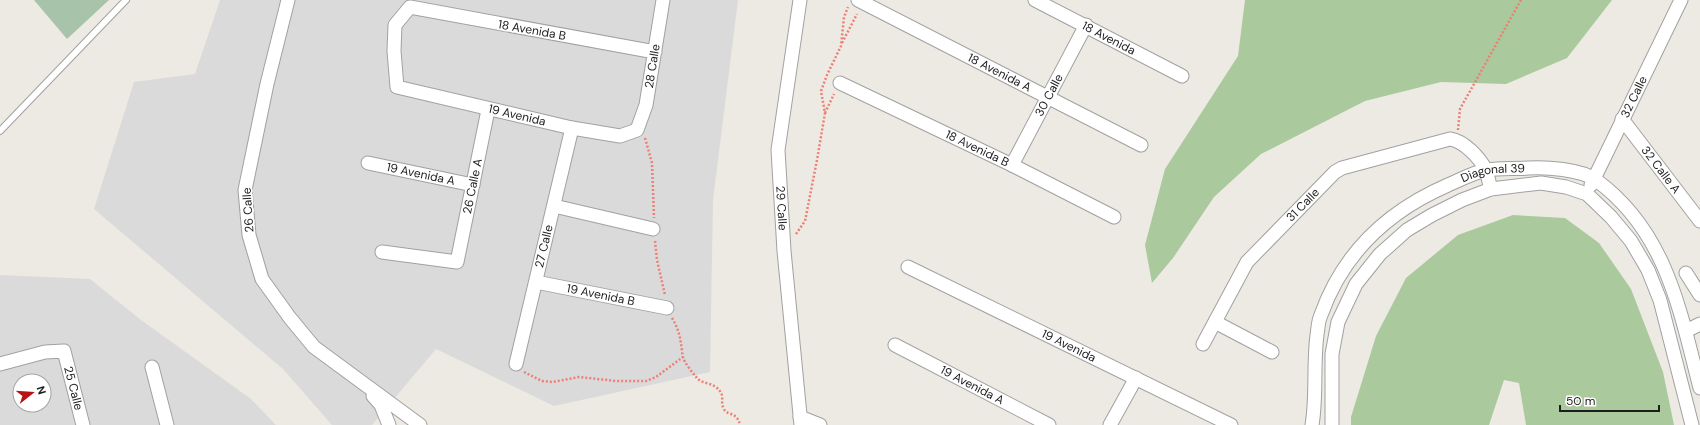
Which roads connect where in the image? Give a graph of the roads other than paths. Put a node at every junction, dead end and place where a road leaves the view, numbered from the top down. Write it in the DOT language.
graph roads {
  1 [pos="126,0"];
  2 [pos="288,0"];
  3 [pos="663,0"];
  4 [pos="800,0"];
  5 [pos="1035,0"];
  6 [pos="1680,0"];
  7 [pos="857,3"];
  8 [pos="1086,25"];
  9 [pos="655,52"];
  10 [pos="1182,76"];
  11 [pos="840,83"];
  12 [pos="397,87"];
  13 [pos="1049,96"];
  14 [pos="488,110"];
  15 [pos="1622,119"];
  16 [pos="572,128"];
  17 [pos="637,130"];
  18 [pos="0,131"];
  19 [pos="1141,145"];
  20 [pos="368,163"];
  21 [pos="1012,165"];
  22 [pos="1486,170"];
  23 [pos="1594,178"];
  24 [pos="473,186"];
  25 [pos="1491,189"];
  26 [pos="1587,194"];
  27 [pos="554,206"];
  28 [pos="1114,217"];
  29 [pos="1700,220"];
  30 [pos="654,230"];
  31 [pos="382,252"];
  32 [pos="908,266"];
  33 [pos="1686,273"];
  34 [pos="536,282"];
  35 [pos="1700,295"];
  36 [pos="667,308"];
  37 [pos="1215,322"];
  38 [pos="1700,324"];
  39 [pos="1686,331"];
  40 [pos="1203,344"];
  41 [pos="895,345"];
  42 [pos="1272,352"];
  43 [pos="0,364"];
  44 [pos="516,364"];
  45 [pos="152,367"];
  46 [pos="1136,378"];
  47 [pos="361,383"];
  48 [pos="1700,388"];
  49 [pos="800,422"];
  50 [pos="416,423"];
  51 [pos="83,425"];
  52 [pos="167,425"];
  53 [pos="389,425"];
  54 [pos="820,425"];
  55 [pos="1049,425"];
  56 [pos="1110,425"];
  57 [pos="1231,425"];
  58 [pos="1312,425"];
  59 [pos="1332,425"];
  60 [pos="1692,425"];
  1 -- 18 [label="lane"];
  2 -- 47 [label="street, 26 Calle"];
  3 -- 9 [label="street, 28 Calle"];
  4 -- 49 [label="street, 29 Calle"];
  5 -- 8 [label="street, 18 Avenida"];
  6 -- 15 [label="street, 32 Calle"];
  7 -- 13 [label="street, 18 Avenida A"];
  8 -- 10 [label="street, 18 Avenida"];
  8 -- 13 [label="street, 30 Calle"];
  9 -- 12 [label="street, 18 Avenida B"];
  9 -- 17 [label="street, 28 Calle"];
  11 -- 21 [label="street, 18 Avenida B"];
  12 -- 14 [label="street, 19 Avenida"];
  13 -- 19 [label="street, 18 Avenida A"];
  13 -- 21 [label="street, 30 Calle"];
  14 -- 16 [label="street, 19 Avenida"];
  14 -- 24 [label="street, 26 Calle A"];
  15 -- 23 [label="street, 32 Calle"];
  15 -- 29 [label="street, 32 Calle A"];
  16 -- 17 [label="street, 19 Avenida"];
  16 -- 27 [label="street, 27 Calle"];
  20 -- 24 [label="street, 19 Avenida A"];
  21 -- 28 [label="street, 18 Avenida B"];
  22 -- 23 [label="street, Diagonal 39"];
  22 -- 25 [label="street"];
  22 -- 37 [label="street, 31 Calle"];
  22 -- 58 [label="street, Diagonal 39"];
  23 -- 26 [label="street, 32 Calle"];
  23 -- 39 [label="street, Diagonal 39"];
  24 -- 31 [label="street, 26 Calle A"];
  25 -- 26 [label="street, Diagonal 39"];
  25 -- 59 [label="street, Diagonal 39"];
  26 -- 60 [label="street, Diagonal 39"];
  27 -- 30 [label="street"];
  27 -- 34 [label="street, 27 Calle"];
  32 -- 46 [label="street, 19 Avenida"];
  33 -- 35 [label="street"];
  34 -- 36 [label="street, 19 Avenida B"];
  34 -- 44 [label="street, 27 Calle"];
  37 -- 40 [label="street, 31 Calle"];
  37 -- 42 [label="street"];
  38 -- 39 [label="street"];
  39 -- 48 [label="street, Diagonal 39"];
  41 -- 55 [label="street, 19 Avenida A"];
  43 -- 51 [label="street, 25 Calle"];
  45 -- 52 [label="street"];
  46 -- 56 [label="street"];
  46 -- 57 [label="street, 19 Avenida"];
  47 -- 50 [label="street, 26 Calle"];
  47 -- 53 [label="street, 26 Calle"];
  49 -- 54 [label="street"];
}
